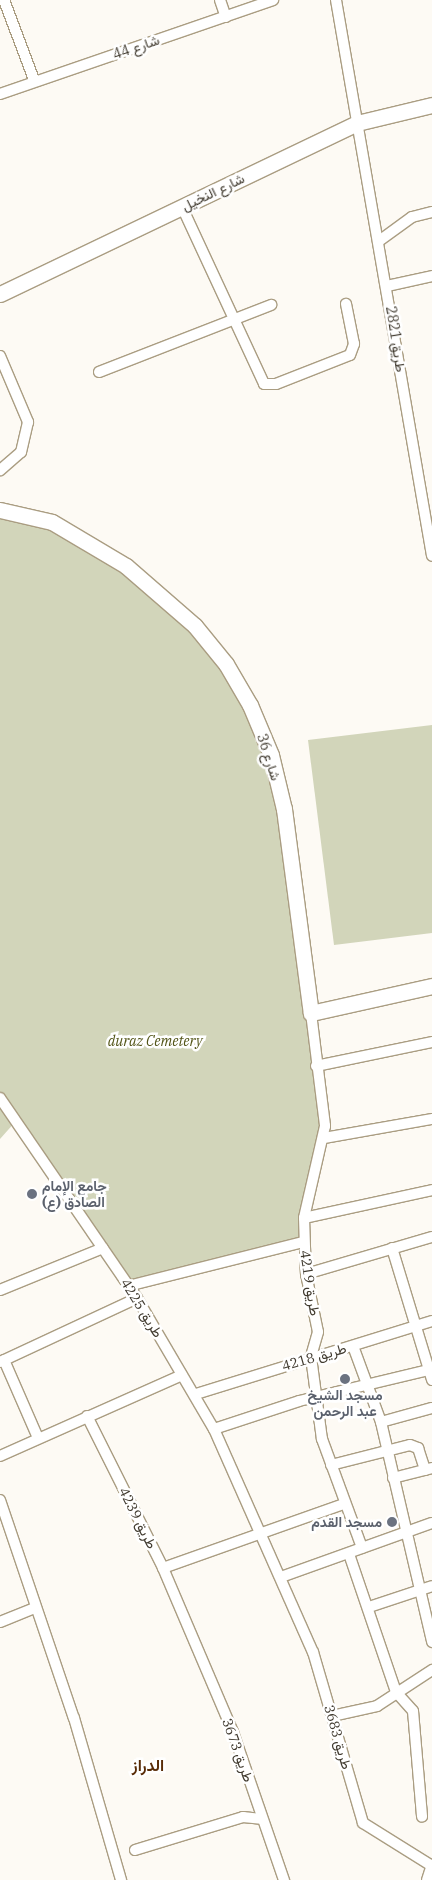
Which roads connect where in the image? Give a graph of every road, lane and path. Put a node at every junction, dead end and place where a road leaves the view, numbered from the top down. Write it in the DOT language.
graph roads {
  1 [pos="4,0"];
  2 [pos="220,0"];
  3 [pos="272,0"];
  4 [pos="336,0"];
  5 [pos="226,17"];
  6 [pos="34,80"];
  7 [pos="0,94"];
  8 [pos="432,105"];
  9 [pos="357,123"];
  10 [pos="182,207"];
  11 [pos="432,212"];
  12 [pos="379,241"];
  13 [pos="432,276"];
  14 [pos="387,286"];
  15 [pos="0,294"];
  16 [pos="346,304"];
  17 [pos="270,305"];
  18 [pos="232,318"];
  19 [pos="0,356"];
  20 [pos="99,372"];
  21 [pos="0,470"];
  22 [pos="0,510"];
  23 [pos="432,556"];
  24 [pos="432,986"];
  25 [pos="311,1013"];
  26 [pos="432,1042"];
  27 [pos="316,1066"];
  28 [pos="0,1098"];
  29 [pos="432,1120"];
  30 [pos="324,1138"];
  31 [pos="432,1190"];
  32 [pos="304,1218"];
  33 [pos="432,1237"];
  34 [pos="303,1242"];
  35 [pos="103,1248"];
  36 [pos="392,1248"];
  37 [pos="306,1274"];
  38 [pos="128,1286"];
  39 [pos="0,1290"];
  40 [pos="137,1298"];
  41 [pos="432,1321"];
  42 [pos="413,1326"];
  43 [pos="353,1346"];
  44 [pos="311,1357"];
  45 [pos="2,1361"];
  46 [pos="430,1369"];
  47 [pos="182,1374"];
  48 [pos="432,1380"];
  49 [pos="366,1387"];
  50 [pos="196,1394"];
  51 [pos="316,1398"];
  52 [pos="432,1408"];
  53 [pos="87,1416"];
  54 [pos="381,1422"];
  55 [pos="214,1428"];
  56 [pos="38,1438"];
  57 [pos="387,1450"];
  58 [pos="0,1456"];
  59 [pos="330,1465"];
  60 [pos="428,1469"];
  61 [pos="393,1478"];
  62 [pos="0,1500"];
  63 [pos="344,1504"];
  64 [pos="432,1523"];
  65 [pos="408,1531"];
  66 [pos="258,1533"];
  67 [pos="362,1548"];
  68 [pos="349,1554"];
  69 [pos="163,1568"];
  70 [pos="281,1577"];
  71 [pos="432,1586"];
  72 [pos="421,1589"];
  73 [pos="369,1607"];
  74 [pos="33,1609"];
  75 [pos="0,1622"];
  76 [pos="185,1622"];
  77 [pos="432,1642"];
  78 [pos="432,1670"];
  79 [pos="396,1692"];
  80 [pos="332,1716"];
  81 [pos="422,1817"];
  82 [pos="261,1819"];
  83 [pos="135,1850"];
  84 [pos="432,1865"];
  85 [pos="121,1880"];
  86 [pos="284,1880"];
  87 [pos="427,1880"];
  1 -- 6 [label="street"];
  2 -- 5 [label="street"];
  3 -- 5 [label="street, شارع 44"];
  4 -- 9 [label="street, طريق 2821"];
  5 -- 6 [label="street, شارع 44"];
  6 -- 7 [label="street, شارع 44"];
  8 -- 9 [label="street, شارع النخيل"];
  9 -- 10 [label="street, شارع النخيل"];
  9 -- 12 [label="street, طريق 2821"];
  10 -- 15 [label="street, شارع النخيل"];
  10 -- 18 [label="street"];
  11 -- 12 [label="street"];
  12 -- 14 [label="street, طريق 2821"];
  13 -- 14 [label="street"];
  14 -- 23 [label="street, طريق 2821"];
  16 -- 18 [label="street"];
  17 -- 18 [label="street"];
  18 -- 20 [label="street"];
  19 -- 21 [label="street"];
  22 -- 25 [label="street, شارع 36"];
  24 -- 25 [label="street"];
  25 -- 27 [label="street, طريق 4219"];
  26 -- 27 [label="street"];
  27 -- 30 [label="street, طريق 4219"];
  28 -- 35 [label="street, طريق 4225"];
  29 -- 30 [label="street"];
  30 -- 32 [label="street, طريق 4219"];
  31 -- 32 [label="street"];
  32 -- 34 [label="street, طريق 4219"];
  33 -- 36 [label="street"];
  34 -- 37 [label="street, طريق 4219"];
  34 -- 38 [label="street"];
  35 -- 38 [label="street, طريق 4225"];
  35 -- 39 [label="street"];
  36 -- 37 [label="street"];
  36 -- 42 [label="street"];
  37 -- 44 [label="street, طريق 4219"];
  38 -- 40 [label="street, طريق 4225"];
  40 -- 45 [label="street"];
  40 -- 47 [label="street, طريق 4225"];
  41 -- 42 [label="street, طريق 4218"];
  42 -- 43 [label="street, طريق 4218"];
  42 -- 46 [label="street"];
  43 -- 44 [label="street, طريق 4218"];
  43 -- 49 [label="street"];
  44 -- 50 [label="street, طريق 4218"];
  44 -- 51 [label="street, طريق 4219"];
  45 -- 56 [label="street"];
  46 -- 48 [label="street"];
  46 -- 49 [label="street"];
  47 -- 50 [label="street, طريق 4225"];
  47 -- 53 [label="street"];
  49 -- 51 [label="street"];
  49 -- 54 [label="street"];
  50 -- 55 [label="street, طريق 4225"];
  51 -- 55 [label="street"];
  51 -- 59 [label="street, طريق 4219"];
  52 -- 54 [label="street"];
  53 -- 56 [label="street"];
  53 -- 69 [label="street, طريق 4239"];
  54 -- 57 [label="street"];
  55 -- 66 [label="street, طريق 4225"];
  56 -- 58 [label="street"];
  57 -- 59 [label="street"];
  57 -- 60 [label="street"];
  57 -- 61 [label="street"];
  59 -- 63 [label="street, طريق 4219"];
  60 -- 61 [label="street"];
  61 -- 65 [label="street"];
  62 -- 74 [label="street"];
  63 -- 66 [label="street"];
  63 -- 67 [label="street, طريق 4219"];
  64 -- 65 [label="street"];
  65 -- 67 [label="street"];
  65 -- 72 [label="street"];
  66 -- 69 [label="street"];
  66 -- 70 [label="street, طريق 4225"];
  67 -- 68 [label="street"];
  68 -- 70 [label="street"];
  68 -- 73 [label="street"];
  69 -- 76 [label="street, طريق 4239"];
  70 -- 80 [label="street, طريق 3683"];
  71 -- 72 [label="street"];
  72 -- 73 [label="street"];
  72 -- 77 [label="street"];
  73 -- 79 [label="street"];
  74 -- 75 [label="street"];
  74 -- 85 [label="street"];
  76 -- 82 [label="street, طريق 3673"];
  78 -- 79 [label="street"];
  79 -- 80 [label="street"];
  79 -- 81 [label="street"];
  80 -- 84 [label="street, طريق 3683"];
  82 -- 83 [label="street"];
  82 -- 86 [label="street, طريق 3673"];
  84 -- 87 [label="street"];
}
